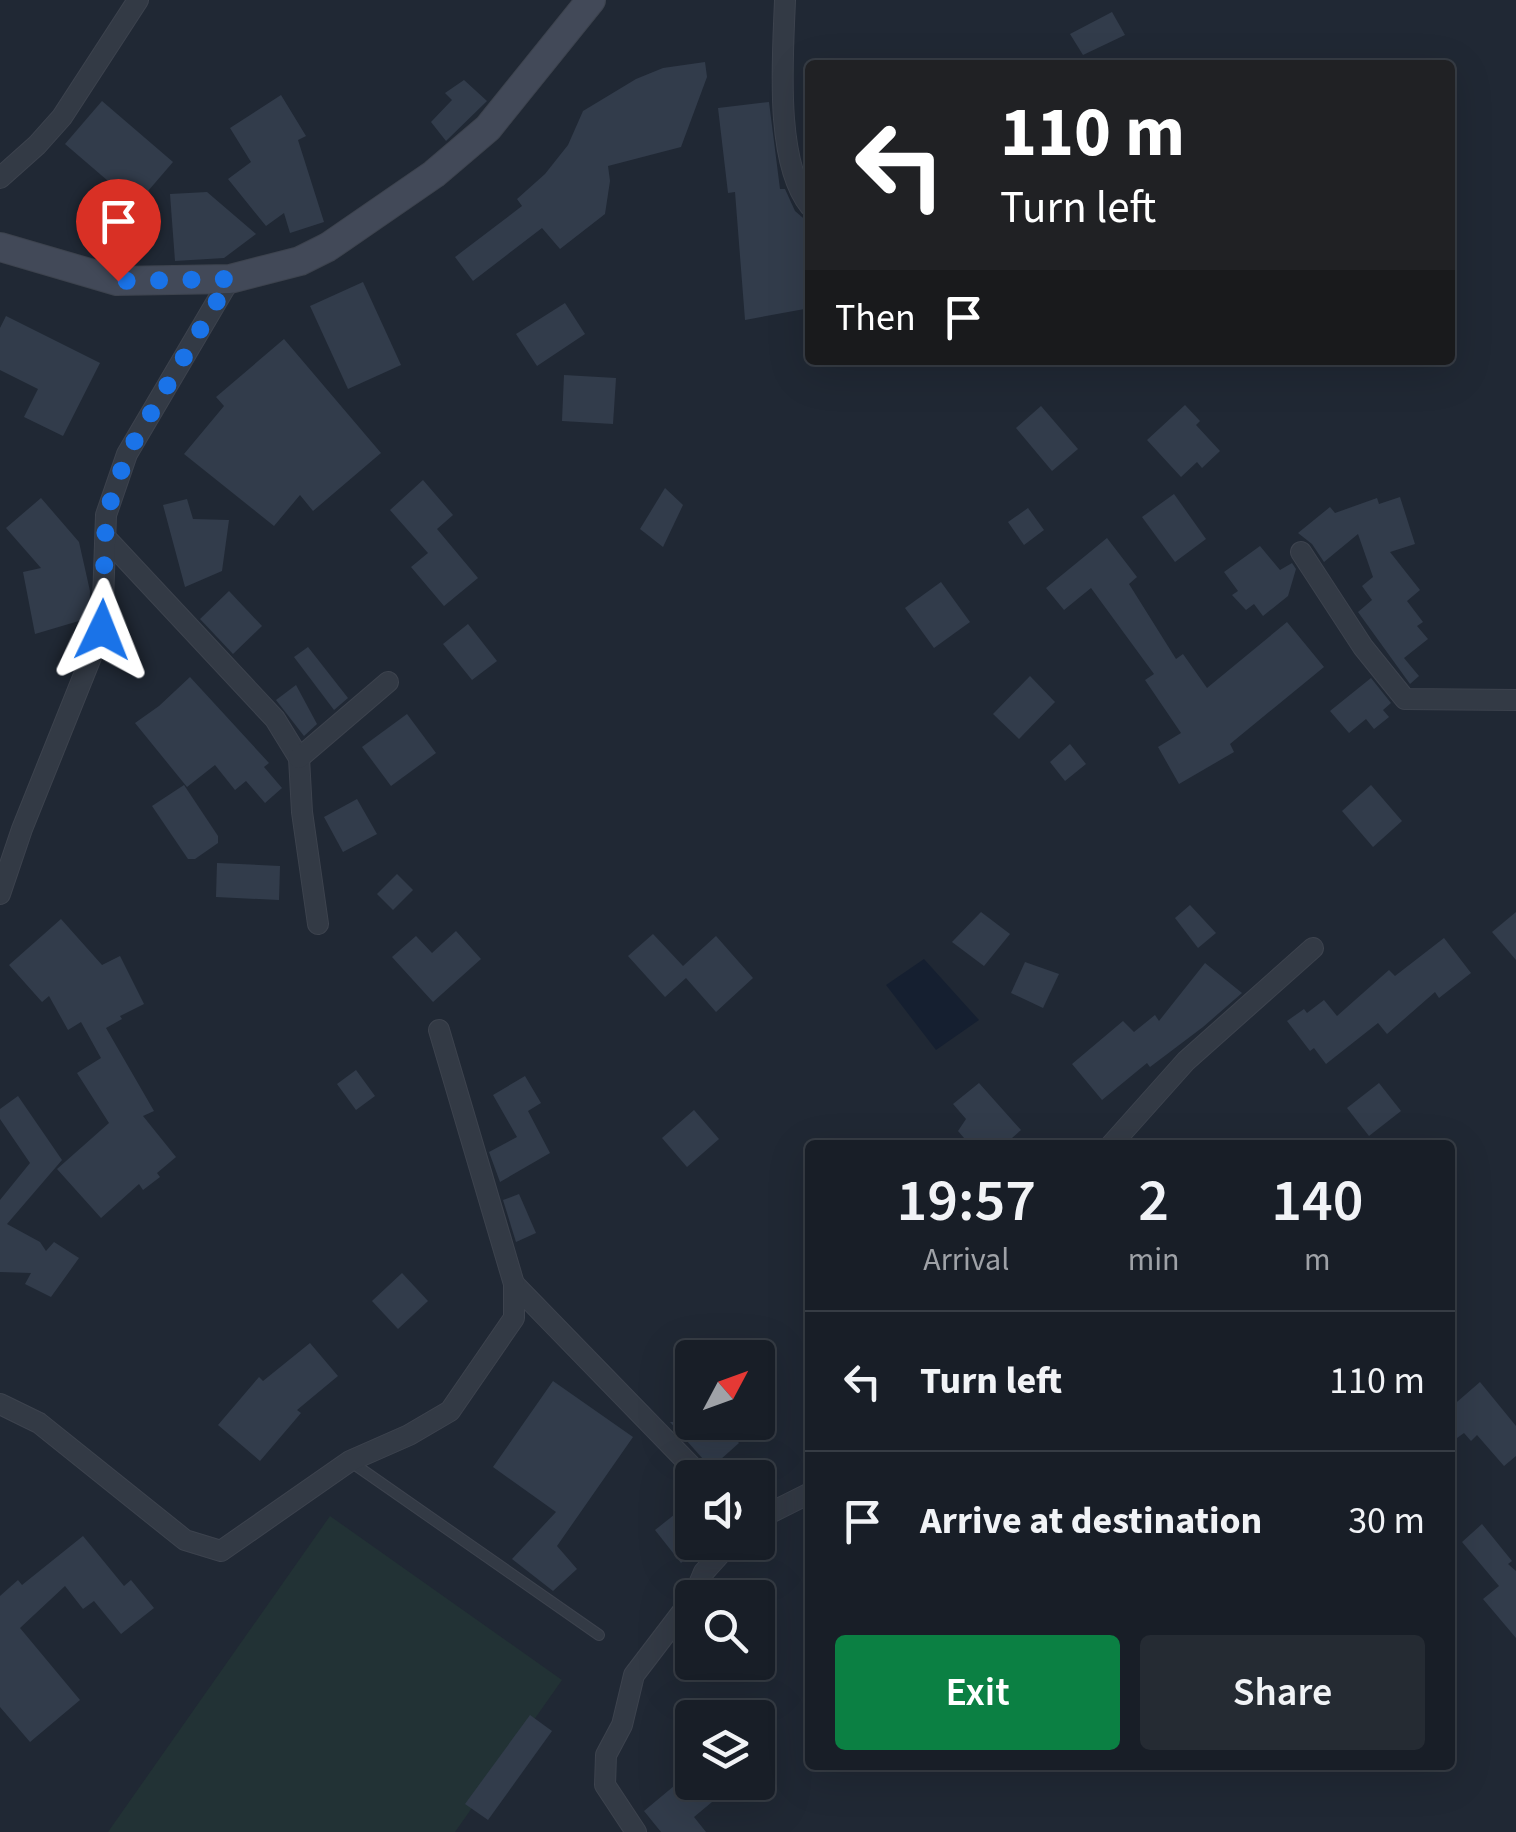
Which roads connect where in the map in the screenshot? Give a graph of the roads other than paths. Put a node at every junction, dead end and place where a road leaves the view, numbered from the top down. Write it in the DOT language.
graph roads {
  1 [pos="138,0"];
  2 [pos="591,0"];
  3 [pos="786,0"];
  4 [pos="0,178"];
  5 [pos="805,200"];
  6 [pos="0,247"];
  7 [pos="230,279"];
  8 [pos="106,538"];
  9 [pos="1300,552"];
  10 [pos="388,682"];
  11 [pos="1516,700"];
  12 [pos="298,758"];
  13 [pos="0,894"];
  14 [pos="318,924"];
  15 [pos="1313,948"];
  16 [pos="439,1030"];
  17 [pos="1115,1140"];
  18 [pos="514,1284"];
  19 [pos="0,1404"];
  20 [pos="684,1460"];
  21 [pos="350,1461"];
  22 [pos="805,1496"];
  23 [pos="775,1510"];
  24 [pos="675,1621"];
  25 [pos="599,1634"];
  26 [pos="636,1832"];
  1 -- 4 [label="street"];
  2 -- 7 [label="main road"];
  3 -- 5 [label="street"];
  6 -- 7 [label="main road"];
  7 -- 8 [label="street"];
  8 -- 12 [label="street"];
  8 -- 13 [label="street"];
  9 -- 11 [label="street"];
  10 -- 12 [label="street"];
  12 -- 14 [label="street"];
  15 -- 17 [label="street"];
  16 -- 18 [label="street"];
  18 -- 20 [label="street"];
  18 -- 21 [label="street"];
  19 -- 21 [label="street"];
  21 -- 25 [label="lane"];
  22 -- 23 [label="street"];
  24 -- 26 [label="street"];
}
